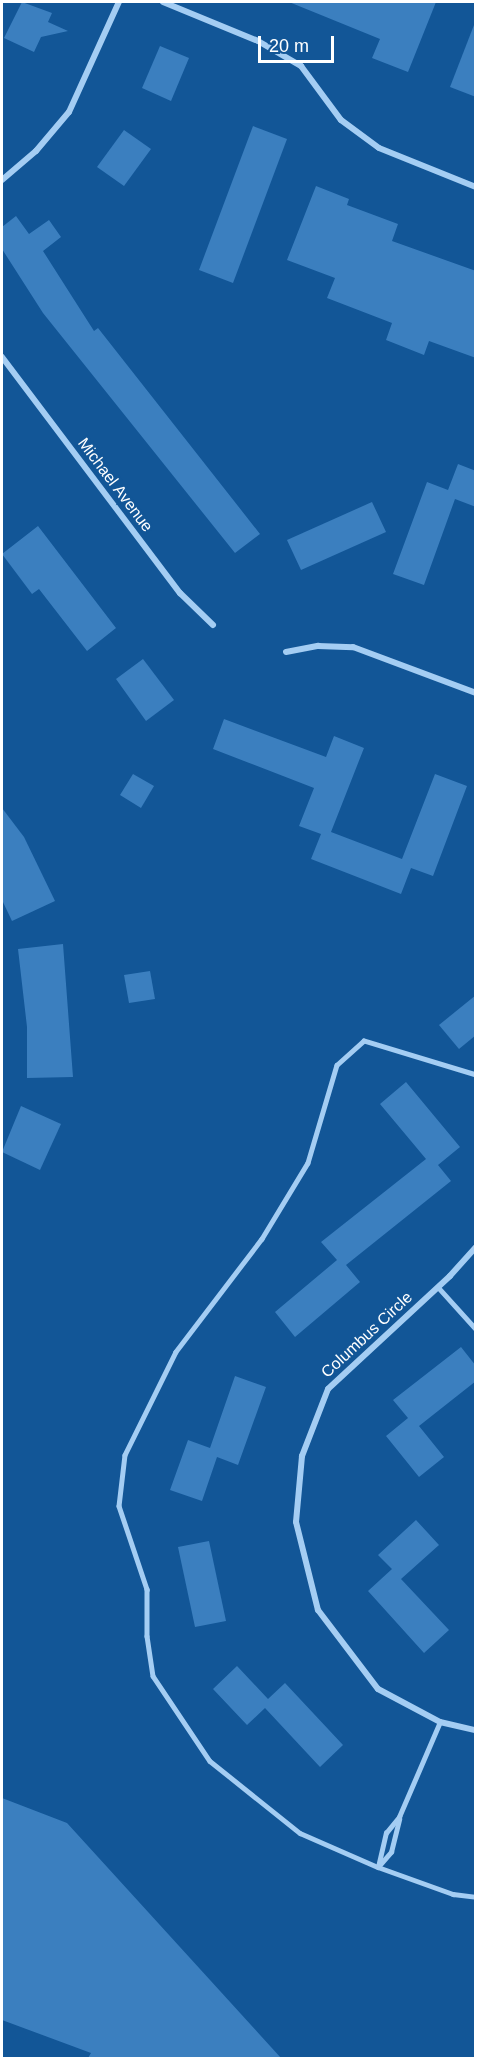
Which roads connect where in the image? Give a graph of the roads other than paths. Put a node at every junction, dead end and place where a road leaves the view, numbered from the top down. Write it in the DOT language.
graph roads {
  1 [pos="119,2"];
  2 [pos="163,2"];
  3 [pos="2,180"];
  4 [pos="476,187"];
  5 [pos="2,357"];
  6 [pos="213,625"];
  7 [pos="286,652"];
  8 [pos="476,693"];
  9 [pos="476,1075"];
  10 [pos="476,1247"];
  11 [pos="438,1287"];
  12 [pos="476,1329"];
  13 [pos="440,1722"];
  14 [pos="476,1730"];
  15 [pos="399,1817"];
  16 [pos="378,1867"];
  17 [pos="476,1897"];
  1 -- 3 [label="street"];
  2 -- 4 [label="street"];
  5 -- 6 [label="street, Michael Avenue"];
  7 -- 8 [label="street"];
  9 -- 16 [label="lane"];
  10 -- 11 [label="street, Columbus Circle"];
  11 -- 12 [label="lane"];
  11 -- 13 [label="street, Columbus Circle"];
  13 -- 14 [label="street, Columbus Circle"];
  13 -- 15 [label="lane"];
  15 -- 16 [label="lane"];
  15 -- 16 [label="lane"];
  16 -- 17 [label="lane"];
}
